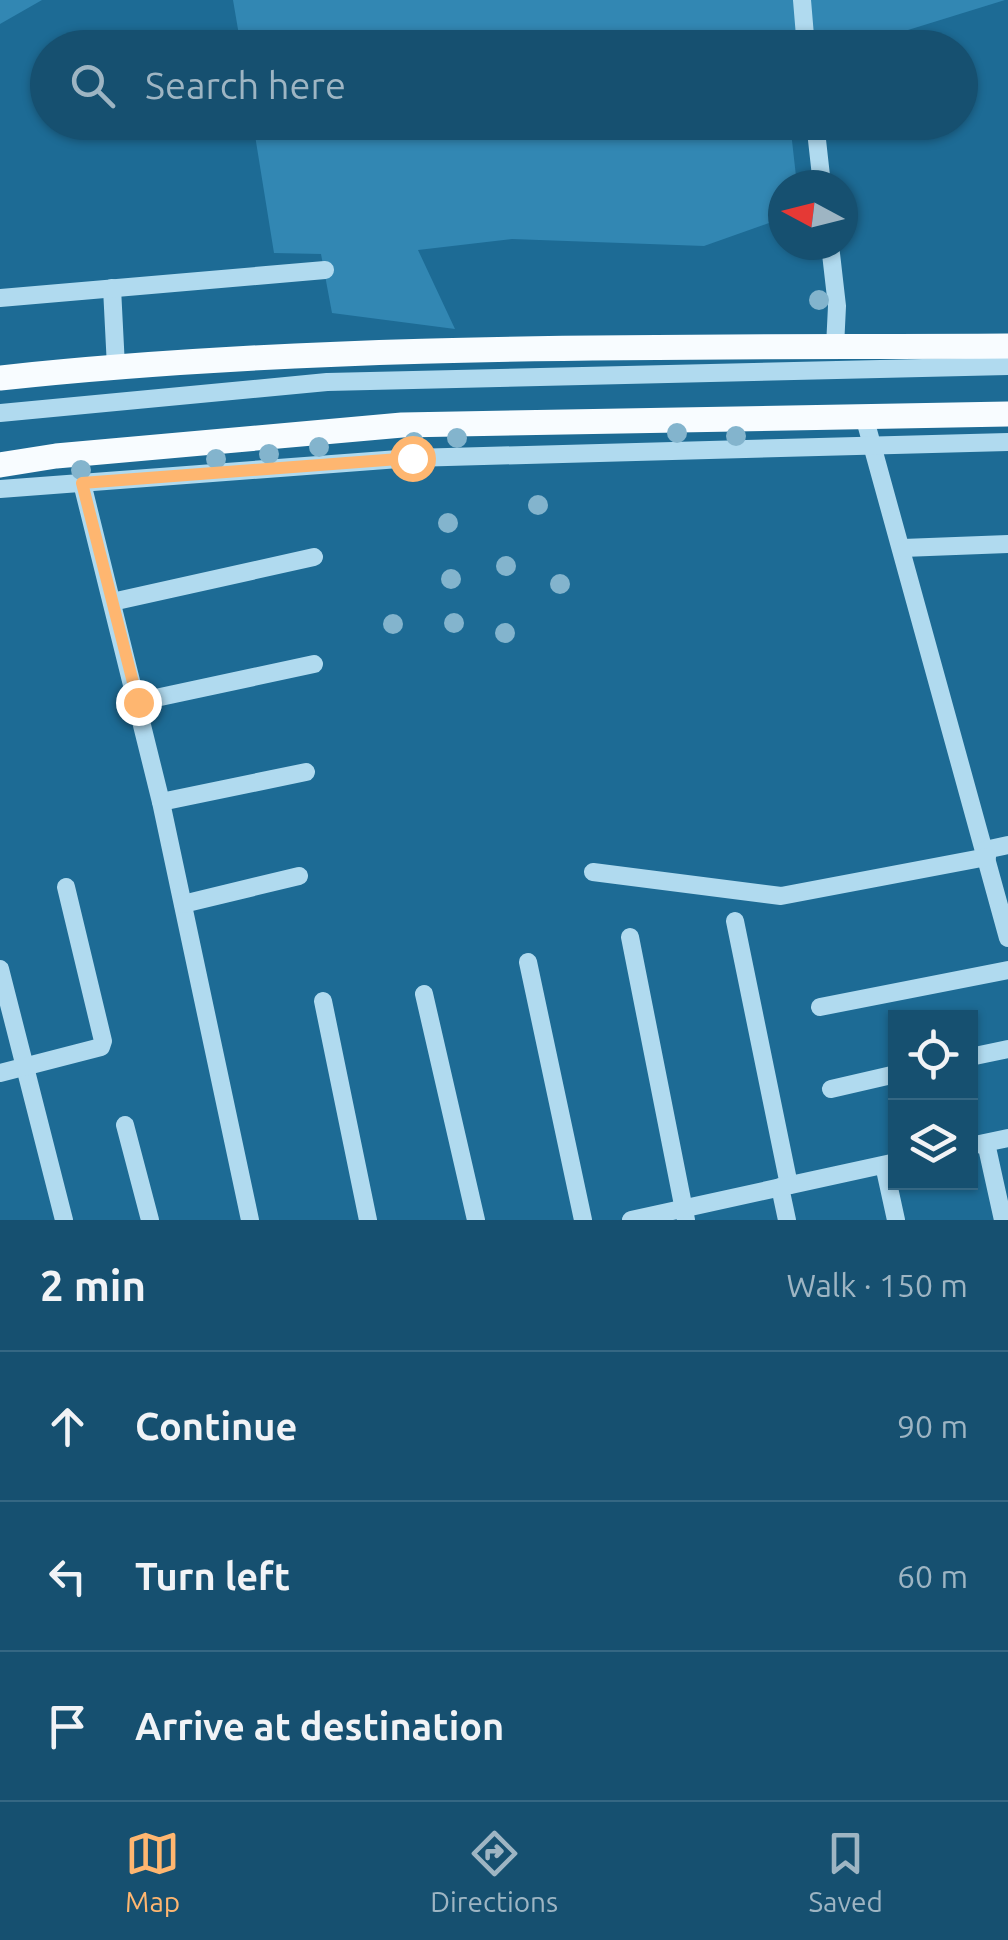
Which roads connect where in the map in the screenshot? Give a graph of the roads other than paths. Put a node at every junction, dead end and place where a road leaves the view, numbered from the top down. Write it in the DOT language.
graph roads {
  1 [pos="802,0"];
  2 [pos="804,30"];
  3 [pos="817,140"];
  4 [pos="820,170"];
  5 [pos="832,260"];
  6 [pos="325,270"];
  7 [pos="112,288"];
  8 [pos="0,298"];
  9 [pos="1008,346"];
  10 [pos="835,347"];
  11 [pos="1008,366"];
  12 [pos="116,367"];
  13 [pos="0,378"];
  14 [pos="0,413"];
  15 [pos="1008,414"];
  16 [pos="864,416"];
  17 [pos="1008,442"];
  18 [pos="871,446"];
  19 [pos="0,465"];
  20 [pos="82,483"];
  21 [pos="0,489"];
  22 [pos="1008,544"];
  23 [pos="903,548"];
  24 [pos="314,557"];
  25 [pos="112,602"];
  26 [pos="314,664"];
  27 [pos="138,702"];
  28 [pos="306,772"];
  29 [pos="161,802"];
  30 [pos="1008,844"];
  31 [pos="986,854"];
  32 [pos="593,872"];
  33 [pos="299,876"];
  34 [pos="66,887"];
  35 [pos="183,904"];
  36 [pos="735,921"];
  37 [pos="1007,932"];
  38 [pos="630,936"];
  39 [pos="528,962"];
  40 [pos="0,968"];
  41 [pos="1008,970"];
  42 [pos="424,994"];
  43 [pos="323,1001"];
  44 [pos="820,1006"];
  45 [pos="1008,1048"];
  46 [pos="978,1055"];
  47 [pos="23,1066"];
  48 [pos="0,1073"];
  49 [pos="888,1076"];
  50 [pos="831,1088"];
  51 [pos="125,1124"];
  52 [pos="1008,1138"];
  53 [pos="978,1144"];
  54 [pos="888,1164"];
  55 [pos="784,1186"];
  56 [pos="893,1190"];
  57 [pos="685,1214"];
  58 [pos="64,1220"];
  59 [pos="150,1220"];
  60 [pos="250,1220"];
  61 [pos="368,1220"];
  62 [pos="476,1220"];
  63 [pos="584,1220"];
  64 [pos="631,1220"];
  65 [pos="787,1220"];
  66 [pos="896,1220"];
  67 [pos="1004,1220"];
  1 -- 2 [label="street"];
  3 -- 4 [label="street"];
  5 -- 10 [label="street"];
  6 -- 7 [label="street"];
  7 -- 8 [label="street"];
  7 -- 12 [label="street"];
  9 -- 10 [label="main road"];
  10 -- 12 [label="main road"];
  11 -- 14 [label="street"];
  12 -- 13 [label="main road"];
  15 -- 16 [label="main road"];
  16 -- 18 [label="street"];
  16 -- 19 [label="main road"];
  17 -- 18 [label="street"];
  18 -- 20 [label="street"];
  18 -- 23 [label="street"];
  20 -- 21 [label="street"];
  20 -- 25 [label="street"];
  22 -- 23 [label="street"];
  23 -- 31 [label="street"];
  24 -- 25 [label="street"];
  25 -- 27 [label="street"];
  26 -- 27 [label="street"];
  27 -- 29 [label="street"];
  28 -- 29 [label="street"];
  29 -- 35 [label="street"];
  30 -- 31 [label="street"];
  31 -- 32 [label="street"];
  31 -- 37 [label="street"];
  33 -- 35 [label="street"];
  34 -- 47 [label="street"];
  35 -- 60 [label="street"];
  36 -- 55 [label="street"];
  38 -- 57 [label="street"];
  39 -- 63 [label="street"];
  40 -- 47 [label="street"];
  41 -- 44 [label="street"];
  42 -- 62 [label="street"];
  43 -- 61 [label="street"];
  45 -- 46 [label="street"];
  47 -- 48 [label="street"];
  47 -- 58 [label="street"];
  49 -- 50 [label="street"];
  51 -- 59 [label="street"];
  52 -- 53 [label="street"];
  53 -- 67 [label="street"];
  54 -- 55 [label="street"];
  55 -- 57 [label="street"];
  55 -- 65 [label="street"];
  56 -- 66 [label="street"];
  57 -- 64 [label="street"];
}
